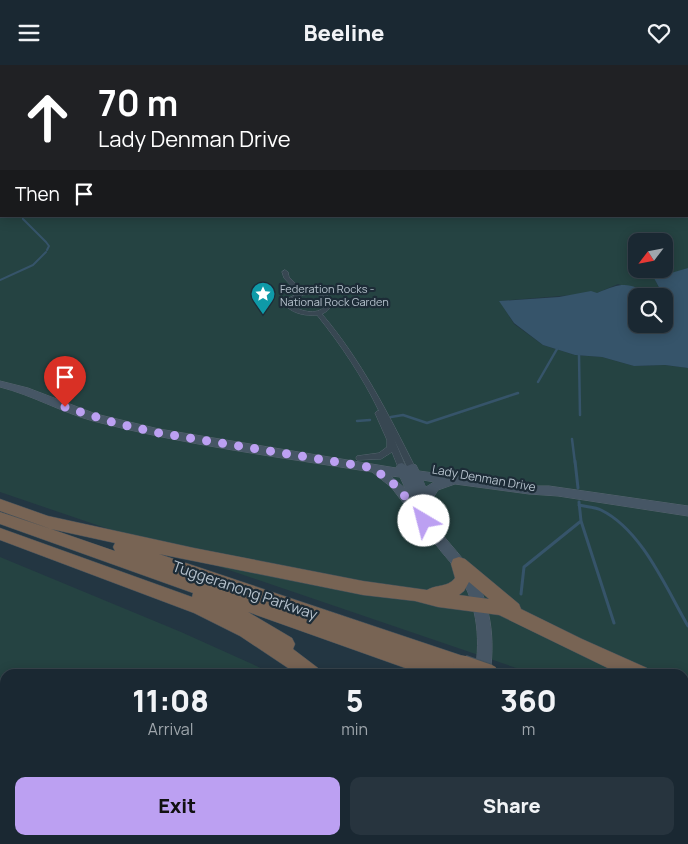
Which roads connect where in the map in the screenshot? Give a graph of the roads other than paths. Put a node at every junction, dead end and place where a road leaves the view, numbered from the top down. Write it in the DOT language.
graph roads {
  1 [pos="284,272"];
  2 [pos="302,293"];
  3 [pos="318,313"];
  4 [pos="0,384"];
  5 [pos="374,397"];
  6 [pos="390,441"];
  7 [pos="364,463"];
  8 [pos="408,470"];
  9 [pos="455,480"];
  10 [pos="556,492"];
  11 [pos="428,503"];
  12 [pos="0,505"];
  13 [pos="688,511"];
  14 [pos="0,519"];
  15 [pos="49,522"];
  16 [pos="0,534"];
  17 [pos="436,537"];
  18 [pos="84,547"];
  19 [pos="455,559"];
  20 [pos="415,594"];
  21 [pos="480,605"];
  22 [pos="543,628"];
  23 [pos="305,669"];
  24 [pos="313,669"];
  25 [pos="455,669"];
  26 [pos="483,669"];
  27 [pos="630,669"];
  1 -- 2 [label="street"];
  2 -- 3 [label="street"];
  2 -- 3 [label="street"];
  3 -- 5 [label="street"];
  4 -- 7 [label="street, Lady Denman Drive"];
  5 -- 6 [label="street"];
  5 -- 8 [label="street"];
  6 -- 7 [label="street"];
  6 -- 8 [label="street"];
  7 -- 8 [label="street, Lady Denman Drive"];
  7 -- 17 [label="street"];
  8 -- 9 [label="street, Lady Denman Drive"];
  8 -- 10 [label="street, Lady Denman Drive"];
  8 -- 11 [label="street, Lady Denman Drive"];
  8 -- 17 [label="street, Lady Denman Drive"];
  9 -- 10 [label="street, Lady Denman Drive"];
  9 -- 11 [label="street"];
  10 -- 13 [label="street, Lady Denman Drive"];
  11 -- 19 [label="street, Lady Denman Drive"];
  12 -- 15 [label="highway, Tuggeranong Parkway"];
  14 -- 18 [label="highway, Tuggeranong Parkway"];
  15 -- 20 [label="highway"];
  15 -- 25 [label="highway, Tuggeranong Parkway"];
  16 -- 23 [label="highway"];
  17 -- 19 [label="street, Lady Denman Drive"];
  18 -- 24 [label="highway"];
  18 -- 25 [label="highway, Tuggeranong Parkway"];
  19 -- 20 [label="highway"];
  19 -- 21 [label="street, Lady Denman Drive"];
  19 -- 22 [label="highway"];
  20 -- 21 [label="highway"];
  21 -- 22 [label="highway"];
  21 -- 26 [label="street, Lady Denman Drive"];
  22 -- 27 [label="highway"];
}
